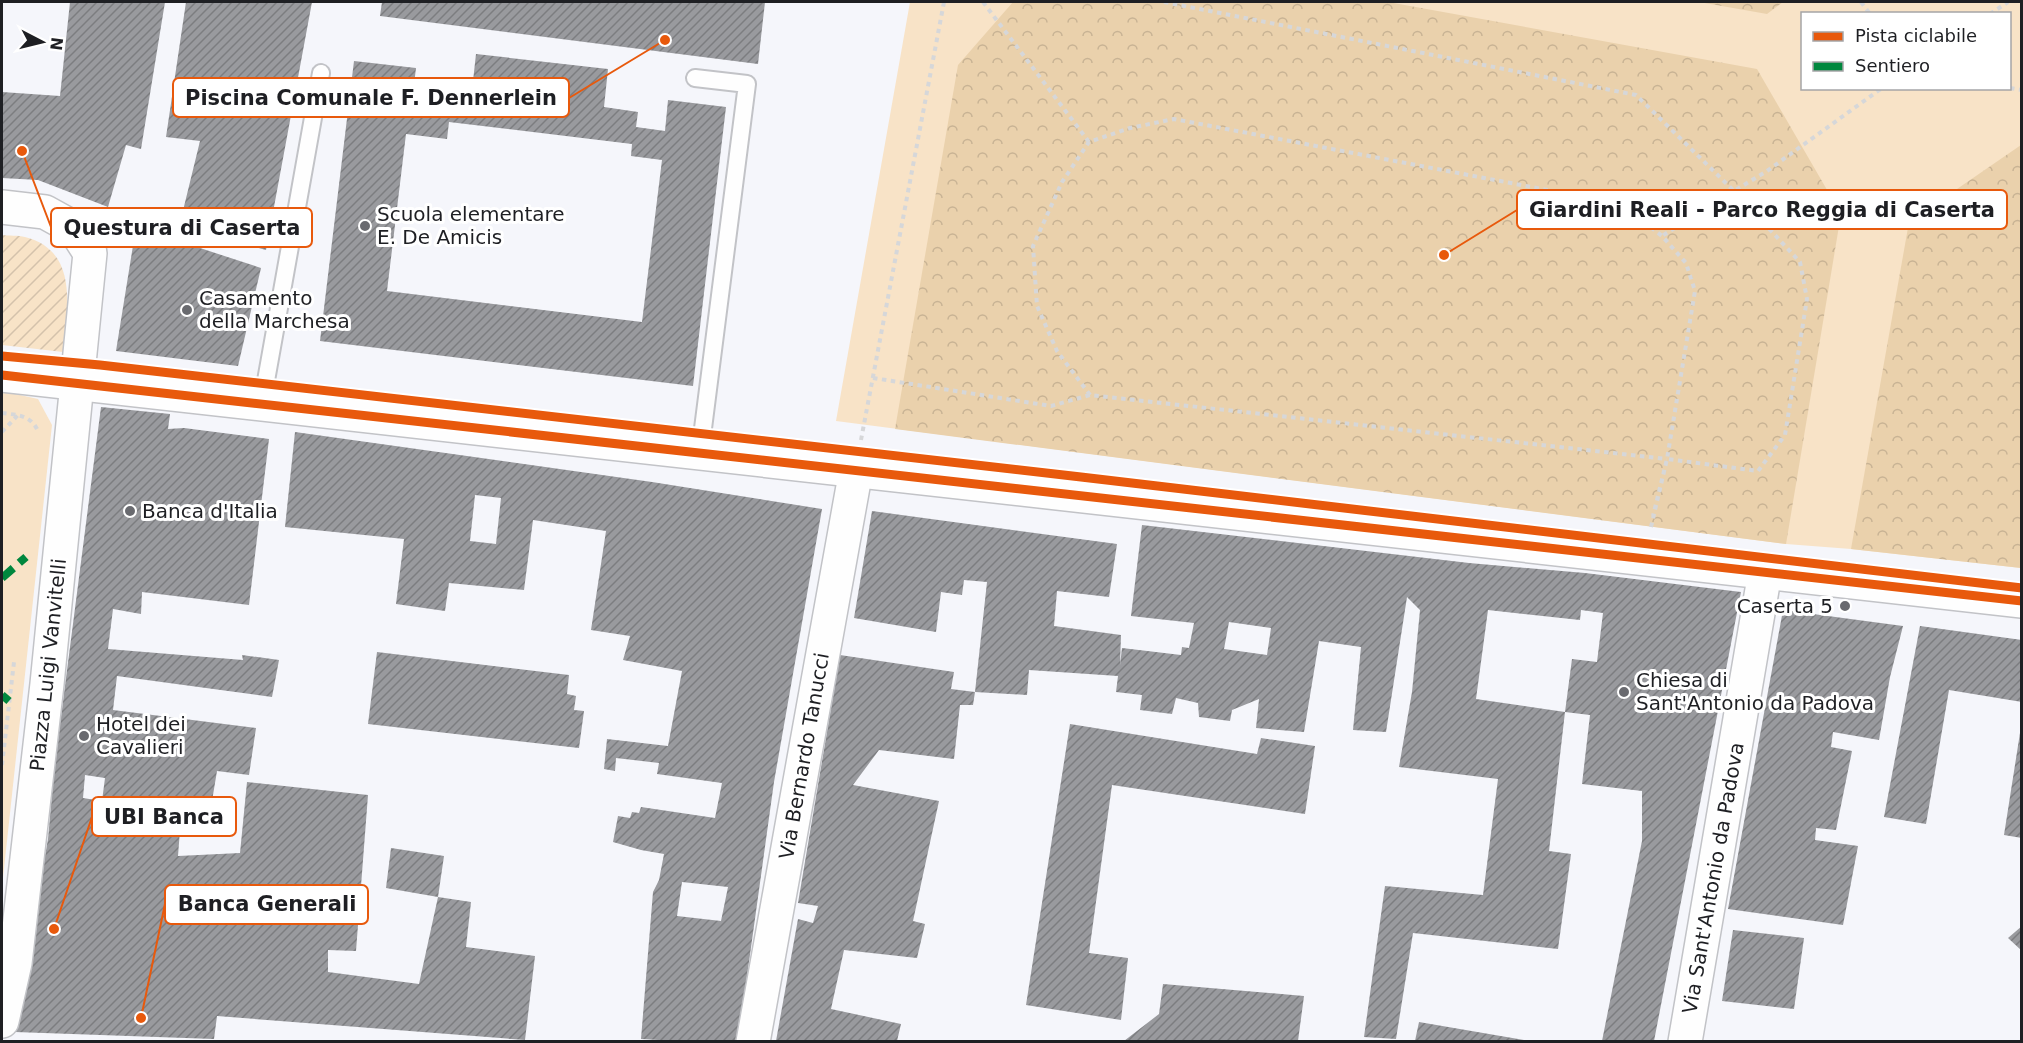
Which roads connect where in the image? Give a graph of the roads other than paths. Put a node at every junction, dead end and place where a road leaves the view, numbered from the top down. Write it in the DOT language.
graph roads {
  1 [pos="321,73"];
  2 [pos="695,78"];
  3 [pos="2,207"];
  4 [pos="2,375"];
  5 [pos="77,383"];
  6 [pos="261,403"];
  7 [pos="700,452"];
  8 [pos="856,470"];
  9 [pos="1765,572"];
  10 [pos="2022,601"];
  11 [pos="2,1021"];
  12 [pos="753,1041"];
  13 [pos="1684,1041"];
  1 -- 6 [label="lane"];
  2 -- 7 [label="lane"];
  3 -- 5 [label="street, Piazza Luigi Vanvitelli"];
  4 -- 5 [label="street"];
  5 -- 6 [label="street"];
  5 -- 11 [label="street, Piazza Luigi Vanvitelli"];
  6 -- 7 [label="street"];
  7 -- 8 [label="street"];
  8 -- 9 [label="street"];
  8 -- 12 [label="street, Via Bernardo Tanucci"];
  9 -- 10 [label="street"];
  9 -- 13 [label="street, Via Sant'Antonio da Padova"];
}
